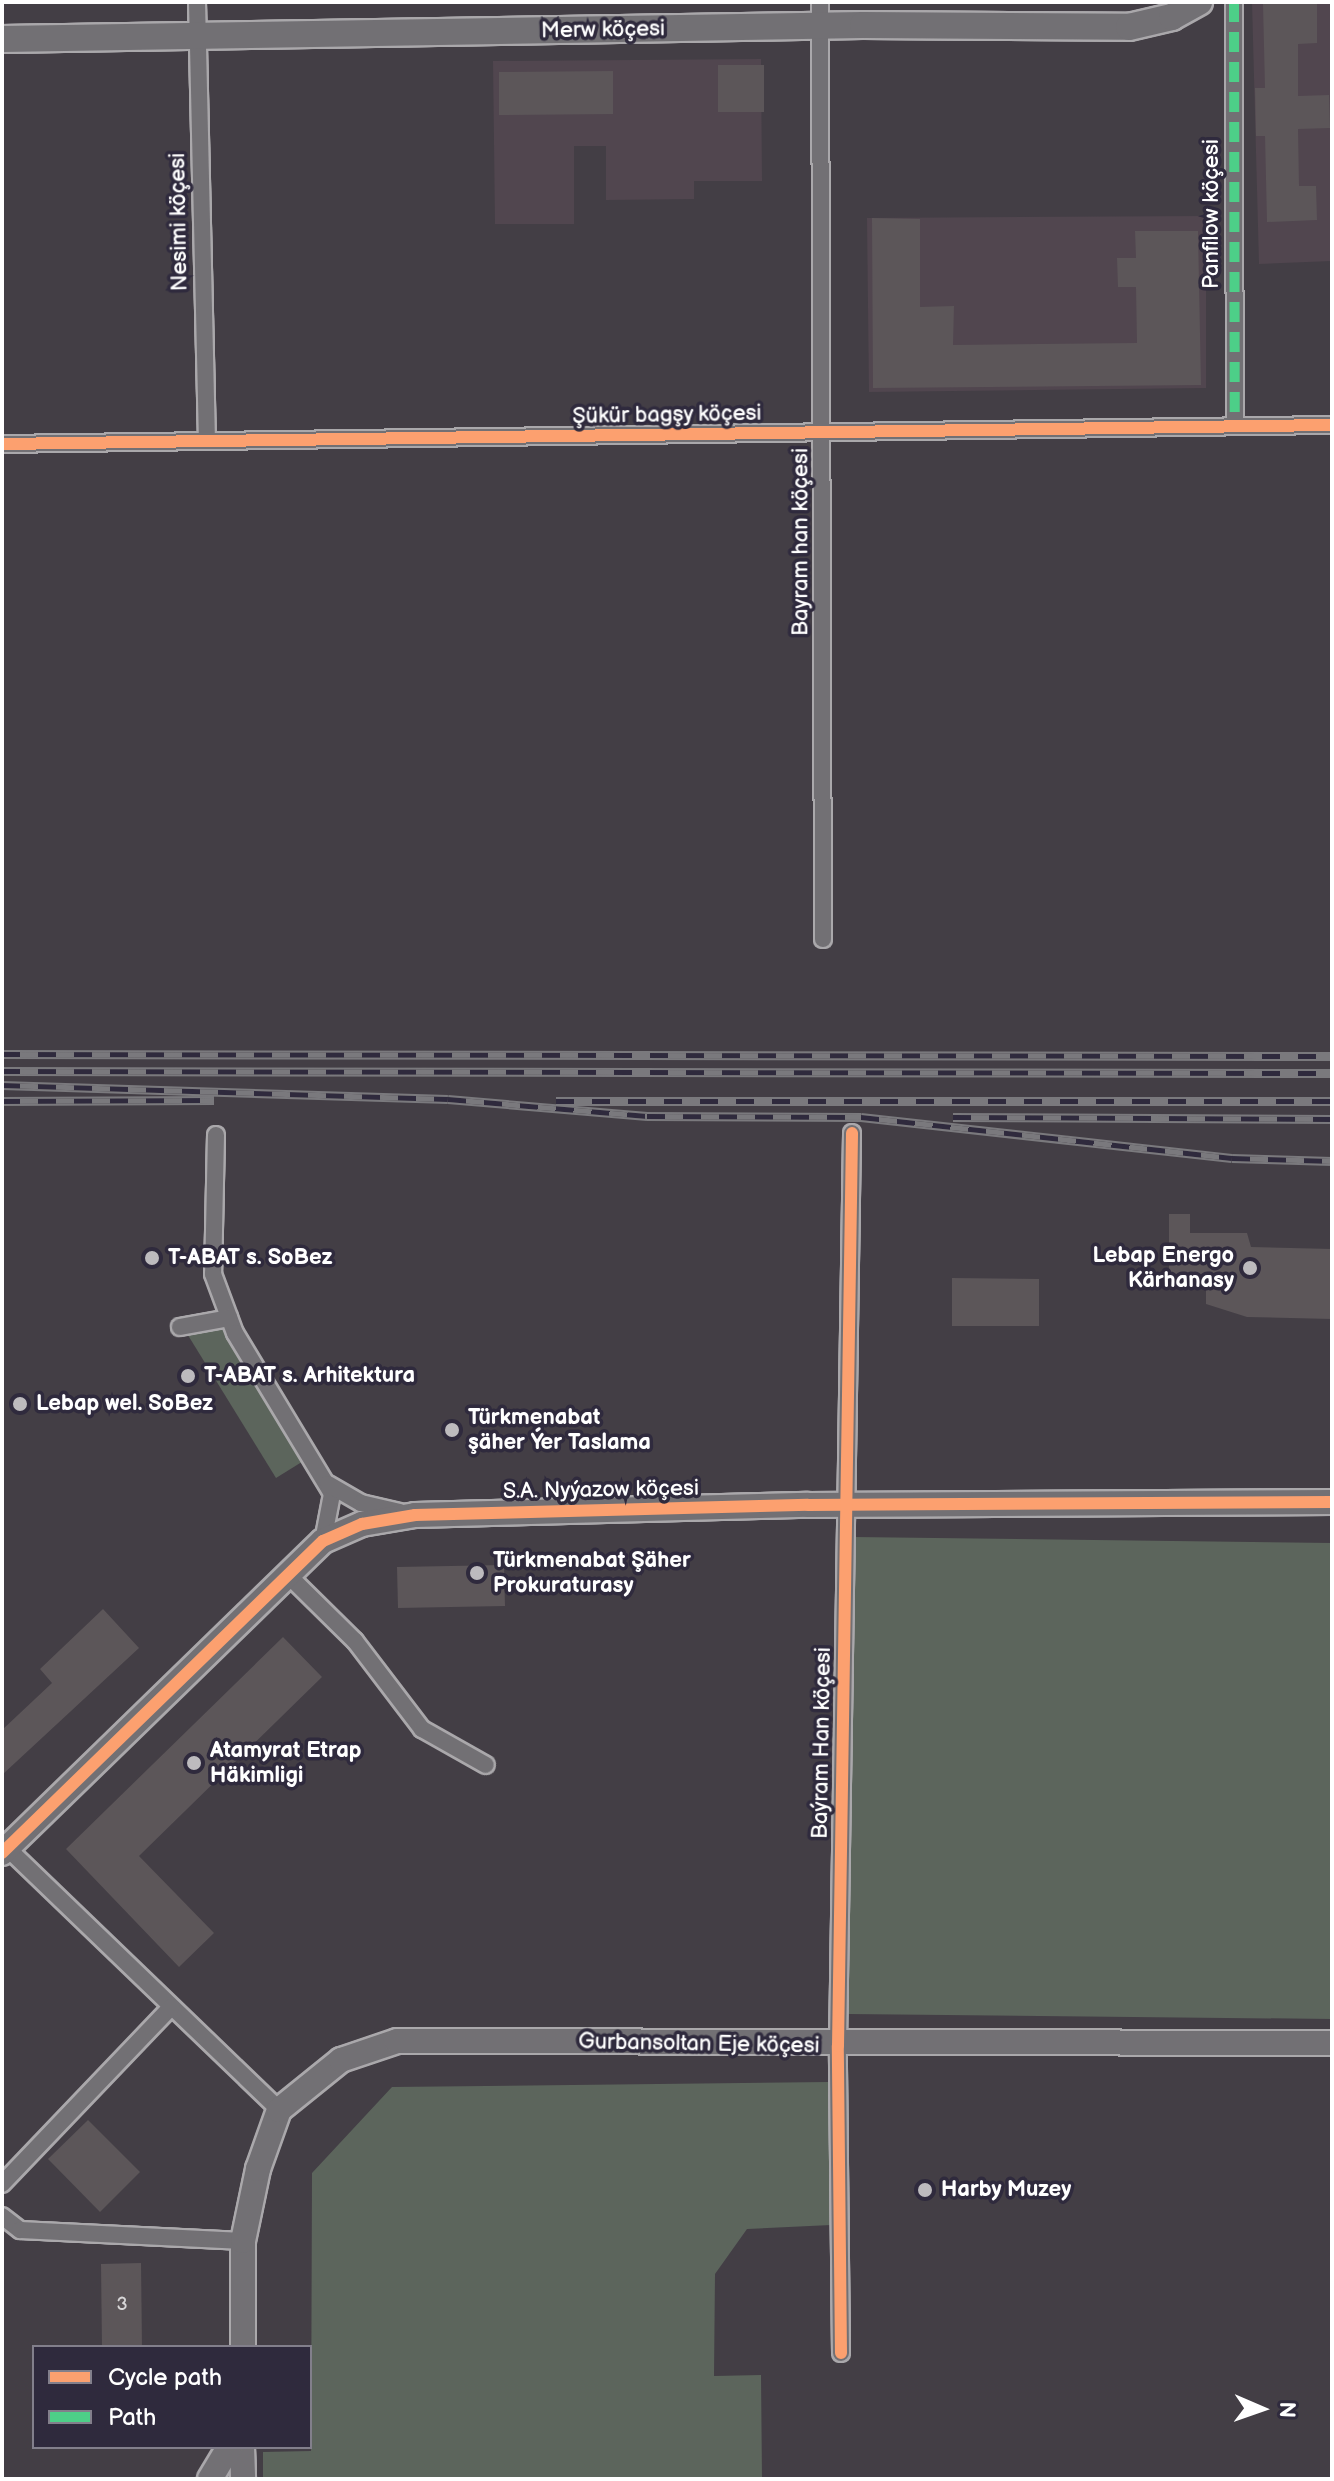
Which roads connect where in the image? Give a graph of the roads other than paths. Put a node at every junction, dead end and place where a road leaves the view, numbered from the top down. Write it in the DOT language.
graph roads {
  1 [pos="197,2"];
  2 [pos="1199,2"];
  3 [pos="1234,2"];
  4 [pos="820,15"];
  5 [pos="198,35"];
  6 [pos="2,39"];
  7 [pos="1332,425"];
  8 [pos="1235,426"];
  9 [pos="823,432"];
  10 [pos="207,441"];
  11 [pos="2,444"];
  12 [pos="823,939"];
  13 [pos="852,1133"];
  14 [pos="216,1135"];
  15 [pos="229,1318"];
  16 [pos="180,1327"];
  17 [pos="328,1484"];
  18 [pos="1332,1502"];
  19 [pos="844,1505"];
  20 [pos="415,1515"];
  21 [pos="323,1541"];
  22 [pos="288,1575"];
  23 [pos="486,1765"];
  24 [pos="4,1848"];
  25 [pos="171,2007"];
  26 [pos="1332,2043"];
  27 [pos="838,2046"];
  28 [pos="279,2110"];
  29 [pos="2,2184"];
  30 [pos="2,2216"];
  31 [pos="243,2241"];
  32 [pos="243,2345"];
  33 [pos="841,2353"];
  34 [pos="228,2449"];
  35 [pos="242,2449"];
  36 [pos="210,2479"];
  37 [pos="243,2479"];
  1 -- 5 [label="street, Nesimi köçesi"];
  2 -- 4 [label="main road, Merw köçesi"];
  3 -- 8 [label="street, Panfilow köçesi"];
  4 -- 5 [label="main road, Merw köçesi"];
  4 -- 9 [label="street, Bayram han köçesi"];
  5 -- 6 [label="main road, Merw köçesi"];
  5 -- 10 [label="street, Nesimi köçesi"];
  7 -- 8 [label="street, Şükür bagşy köçesi"];
  8 -- 9 [label="street, Şükür bagşy köçesi"];
  9 -- 10 [label="street, Şükür bagşy köçesi"];
  9 -- 12 [label="street, Bayram han köçesi"];
  10 -- 11 [label="street, Şükür bagşy köçesi"];
  13 -- 19 [label="street, Baýram Han köçesi"];
  14 -- 15 [label="street"];
  15 -- 16 [label="street"];
  15 -- 17 [label="street"];
  17 -- 20 [label="street"];
  17 -- 21 [label="street"];
  18 -- 19 [label="street, S.A. Nyýazow köçesi"];
  19 -- 20 [label="street, S.A. Nyýazow köçesi"];
  19 -- 27 [label="street, Baýram Han köçesi"];
  20 -- 21 [label="street, S.A. Nyýazow köçesi"];
  21 -- 22 [label="street, S.A. Nyýazow köçesi"];
  22 -- 23 [label="street"];
  22 -- 24 [label="street, S.A. Nyýazow köçesi"];
  24 -- 25 [label="street"];
  25 -- 28 [label="street"];
  25 -- 29 [label="street"];
  26 -- 27 [label="street, Gurbansoltan Eje köçesi"];
  27 -- 28 [label="street, Gurbansoltan Eje köçesi"];
  27 -- 33 [label="street, Baýram Han köçesi"];
  28 -- 31 [label="street"];
  30 -- 31 [label="street"];
  31 -- 32 [label="street"];
  34 -- 36 [label="street"];
  35 -- 37 [label="street"];
}
